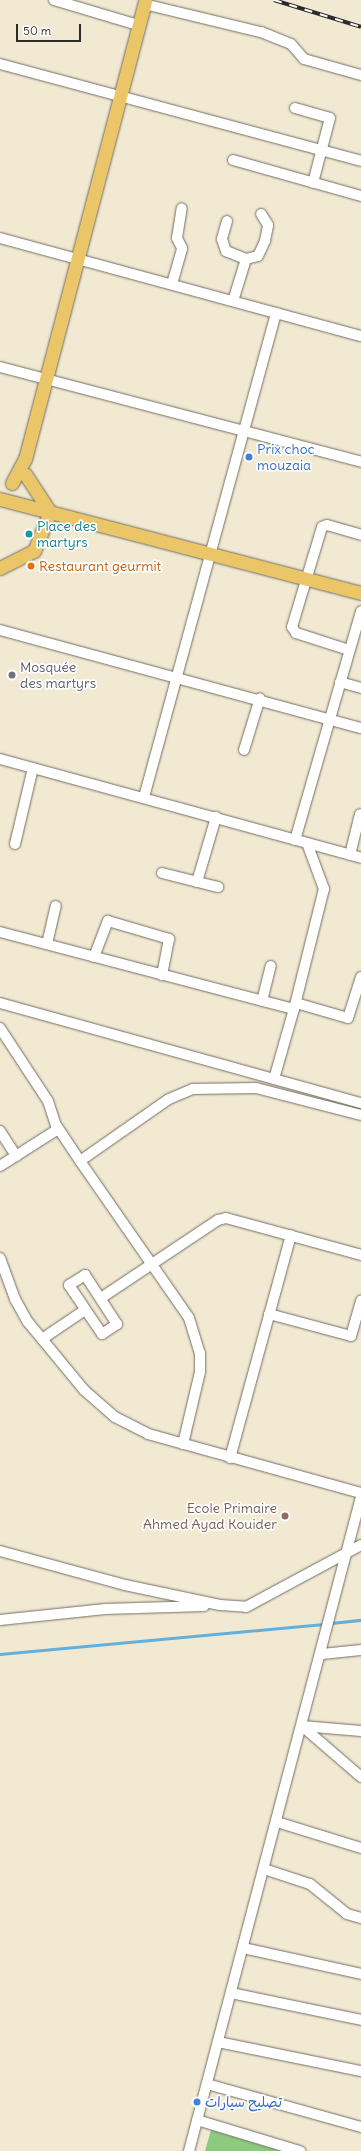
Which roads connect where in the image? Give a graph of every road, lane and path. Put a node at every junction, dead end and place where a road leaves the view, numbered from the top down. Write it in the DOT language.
graph roads {
  1 [pos="57,0"];
  2 [pos="144,2"];
  3 [pos="138,25"];
  4 [pos="0,64"];
  5 [pos="361,75"];
  6 [pos="119,94"];
  7 [pos="295,108"];
  8 [pos="322,150"];
  9 [pos="233,160"];
  10 [pos="361,161"];
  11 [pos="313,182"];
  12 [pos="361,196"];
  13 [pos="182,208"];
  14 [pos="261,214"];
  15 [pos="227,221"];
  16 [pos="0,238"];
  17 [pos="77,258"];
  18 [pos="246,260"];
  19 [pos="172,284"];
  20 [pos="233,301"];
  21 [pos="276,313"];
  22 [pos="361,336"];
  23 [pos="0,367"];
  24 [pos="44,379"];
  25 [pos="245,431"];
  26 [pos="361,462"];
  27 [pos="24,468"];
  28 [pos="14,494"];
  29 [pos="50,512"];
  30 [pos="361,535"];
  31 [pos="213,553"];
  32 [pos="0,568"];
  33 [pos="307,578"];
  34 [pos="361,593"];
  35 [pos="361,611"];
  36 [pos="0,630"];
  37 [pos="349,650"];
  38 [pos="180,676"];
  39 [pos="340,682"];
  40 [pos="361,688"];
  41 [pos="260,698"];
  42 [pos="330,717"];
  43 [pos="361,728"];
  44 [pos="244,750"];
  45 [pos="0,759"];
  46 [pos="33,768"];
  47 [pos="144,797"];
  48 [pos="360,814"];
  49 [pos="216,817"];
  50 [pos="295,840"];
  51 [pos="307,843"];
  52 [pos="16,844"];
  53 [pos="350,855"];
  54 [pos="361,858"];
  55 [pos="162,873"];
  56 [pos="197,882"];
  57 [pos="218,887"];
  58 [pos="56,906"];
  59 [pos="0,932"];
  60 [pos="47,944"];
  61 [pos="94,957"];
  62 [pos="271,966"];
  63 [pos="162,975"];
  64 [pos="361,977"];
  65 [pos="262,1001"];
  66 [pos="0,1003"];
  67 [pos="295,1006"];
  68 [pos="0,1028"];
  69 [pos="274,1079"];
  70 [pos="361,1103"];
  71 [pos="361,1115"];
  72 [pos="58,1129"];
  73 [pos="0,1131"];
  74 [pos="16,1156"];
  75 [pos="80,1161"];
  76 [pos="0,1166"];
  77 [pos="291,1235"];
  78 [pos="361,1255"];
  79 [pos="0,1258"];
  80 [pos="150,1266"];
  81 [pos="101,1298"];
  82 [pos="361,1300"];
  83 [pos="86,1310"];
  84 [pos="270,1314"];
  85 [pos="42,1339"];
  86 [pos="183,1444"];
  87 [pos="230,1458"];
  88 [pos="361,1493"];
  89 [pos="361,1497"];
  90 [pos="361,1545"];
  91 [pos="349,1548"];
  92 [pos="0,1551"];
  93 [pos="220,1605"];
  94 [pos="0,1620"];
  95 [pos="361,1650"];
  96 [pos="322,1654"];
  97 [pos="302,1726"];
  98 [pos="361,1732"];
  99 [pos="361,1766"];
  100 [pos="350,1769"];
  101 [pos="361,1777"];
  102 [pos="277,1822"];
  103 [pos="361,1848"];
  104 [pos="264,1869"];
  105 [pos="361,1918"];
  106 [pos="243,1948"];
  107 [pos="361,1974"];
  108 [pos="231,1993"];
  109 [pos="361,2020"];
  110 [pos="218,2042"];
  111 [pos="361,2071"];
  112 [pos="207,2084"];
  113 [pos="197,2120"];
  114 [pos="361,2127"];
  115 [pos="189,2151"];
  116 [pos="300,2151"];
  1 -- 3 [label="street"];
  2 -- 3 [label="main road"];
  2 -- 5 [label="street"];
  3 -- 6 [label="main road"];
  4 -- 6 [label="street"];
  6 -- 8 [label="street"];
  6 -- 17 [label="main road"];
  7 -- 8 [label="street"];
  8 -- 10 [label="street"];
  8 -- 11 [label="street"];
  9 -- 11 [label="street"];
  11 -- 12 [label="street"];
  13 -- 19 [label="street"];
  14 -- 18 [label="street"];
  15 -- 18 [label="street"];
  16 -- 17 [label="street"];
  17 -- 19 [label="street"];
  17 -- 24 [label="main road"];
  18 -- 20 [label="street"];
  19 -- 20 [label="street"];
  20 -- 21 [label="street"];
  21 -- 22 [label="street"];
  21 -- 25 [label="street"];
  23 -- 24 [label="street"];
  24 -- 25 [label="street"];
  24 -- 27 [label="main road"];
  25 -- 26 [label="street"];
  25 -- 31 [label="street"];
  27 -- 28 [label="main road"];
  27 -- 28 [label="main road"];
  27 -- 29 [label="main road"];
  28 -- 29 [label="main road"];
  29 -- 31 [label="main road"];
  29 -- 32 [label="main road"];
  30 -- 33 [label="street"];
  31 -- 33 [label="main road"];
  31 -- 38 [label="street"];
  33 -- 34 [label="main road"];
  33 -- 37 [label="street"];
  35 -- 37 [label="street"];
  36 -- 38 [label="street"];
  37 -- 39 [label="street"];
  38 -- 41 [label="street"];
  38 -- 47 [label="street"];
  39 -- 40 [label="street"];
  39 -- 42 [label="street"];
  41 -- 42 [label="street"];
  41 -- 44 [label="street"];
  42 -- 43 [label="street"];
  42 -- 50 [label="street"];
  45 -- 46 [label="street"];
  46 -- 47 [label="street"];
  46 -- 52 [label="street"];
  47 -- 49 [label="street"];
  48 -- 53 [label="street"];
  49 -- 50 [label="street"];
  49 -- 56 [label="street"];
  50 -- 51 [label="street"];
  51 -- 53 [label="street"];
  51 -- 67 [label="street"];
  53 -- 54 [label="street"];
  55 -- 56 [label="street"];
  56 -- 57 [label="street"];
  58 -- 60 [label="street"];
  59 -- 60 [label="street"];
  60 -- 61 [label="street"];
  61 -- 63 [label="street"];
  61 -- 63 [label="street"];
  62 -- 65 [label="street"];
  63 -- 65 [label="street"];
  64 -- 67 [label="street"];
  65 -- 67 [label="street"];
  66 -- 69 [label="street"];
  67 -- 69 [label="street"];
  68 -- 72 [label="street"];
  69 -- 70 [label="street"];
  71 -- 75 [label="street"];
  72 -- 74 [label="street"];
  72 -- 75 [label="street"];
  73 -- 74 [label="street"];
  74 -- 76 [label="street"];
  75 -- 80 [label="street"];
  77 -- 78 [label="street"];
  77 -- 80 [label="street"];
  77 -- 84 [label="street"];
  79 -- 85 [label="street"];
  80 -- 81 [label="street"];
  80 -- 86 [label="street"];
  81 -- 83 [label="street"];
  81 -- 83 [label="street"];
  82 -- 84 [label="street"];
  83 -- 85 [label="street"];
  84 -- 87 [label="street"];
  85 -- 86 [label="street"];
  86 -- 87 [label="street"];
  87 -- 88 [label="street"];
  89 -- 91 [label="street"];
  90 -- 91 [label="street"];
  91 -- 93 [label="street"];
  91 -- 96 [label="street"];
  92 -- 93 [label="street"];
  93 -- 94 [label="street"];
  95 -- 96 [label="street"];
  96 -- 97 [label="street"];
  97 -- 98 [label="street"];
  97 -- 100 [label="street"];
  97 -- 102 [label="street"];
  99 -- 100 [label="street"];
  100 -- 101 [label="street"];
  102 -- 103 [label="street"];
  102 -- 104 [label="street"];
  104 -- 105 [label="street"];
  104 -- 106 [label="street"];
  106 -- 107 [label="street"];
  106 -- 108 [label="street"];
  108 -- 109 [label="street"];
  108 -- 110 [label="street"];
  110 -- 111 [label="street"];
  110 -- 112 [label="street"];
  112 -- 113 [label="street"];
  112 -- 114 [label="street"];
  113 -- 115 [label="street"];
  113 -- 116 [label="street"];
}
